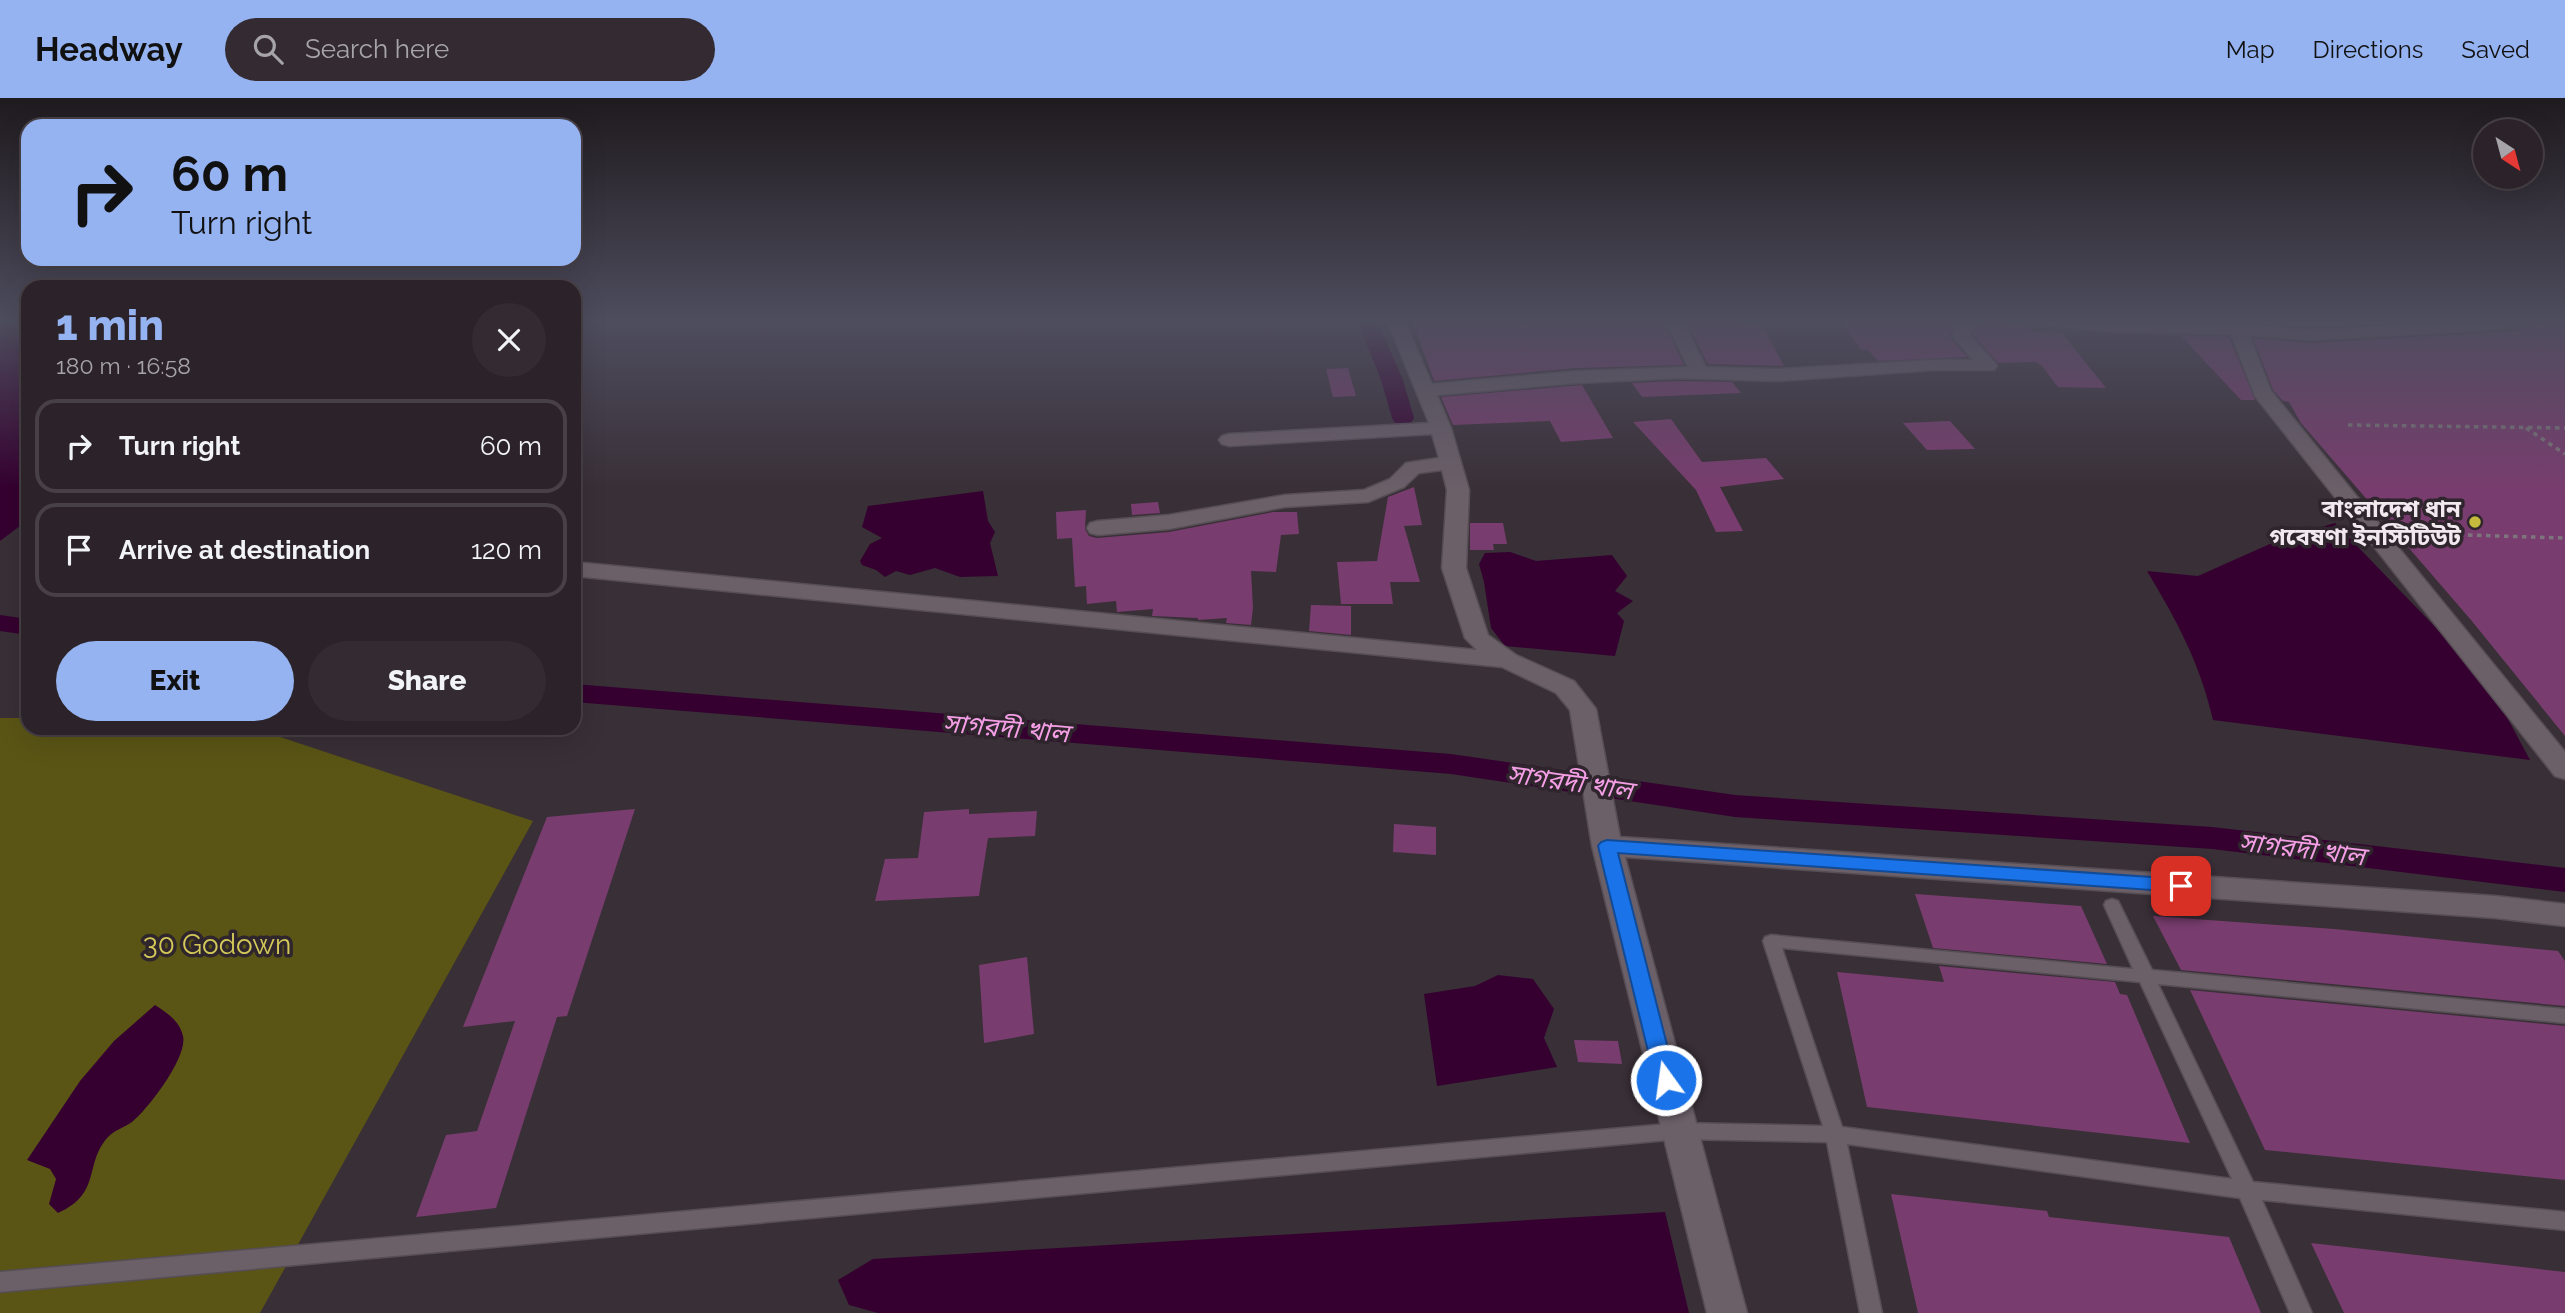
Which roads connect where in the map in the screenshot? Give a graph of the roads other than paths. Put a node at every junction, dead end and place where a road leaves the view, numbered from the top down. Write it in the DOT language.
graph roads {
  1 [pos="1418,377"];
  2 [pos="1595,377"];
  3 [pos="2256,377"];
  4 [pos="1424,390"];
  5 [pos="1441,428"];
  6 [pos="1229,440"];
  7 [pos="1451,463"];
  8 [pos="1098,528"];
  9 [pos="581,570"];
  10 [pos="1507,660"];
  11 [pos="2565,770"];
  12 [pos="1606,838"];
  13 [pos="2112,905"];
  14 [pos="2565,915"];
  15 [pos="2147,978"];
  16 [pos="2565,1016"];
  17 [pos="1679,1132"];
  18 [pos="1835,1134"];
  19 [pos="2247,1189"];
  20 [pos="2565,1221"];
  21 [pos="0,1282"];
  22 [pos="1727,1313"];
  23 [pos="1871,1313"];
  24 [pos="2301,1313"];
  1 -- 4 [label="street"];
  2 -- 4 [label="street"];
  3 -- 11 [label="street"];
  4 -- 5 [label="street"];
  5 -- 6 [label="street"];
  5 -- 7 [label="street"];
  7 -- 8 [label="street"];
  7 -- 10 [label="street"];
  9 -- 10 [label="street"];
  10 -- 12 [label="street"];
  12 -- 14 [label="street"];
  12 -- 17 [label="street"];
  13 -- 15 [label="lane"];
  15 -- 16 [label="lane"];
  15 -- 18 [label="lane"];
  15 -- 19 [label="lane"];
  17 -- 18 [label="lane"];
  17 -- 21 [label="lane"];
  17 -- 22 [label="street"];
  18 -- 19 [label="lane"];
  18 -- 23 [label="lane"];
  19 -- 20 [label="lane"];
  19 -- 24 [label="lane"];
}
